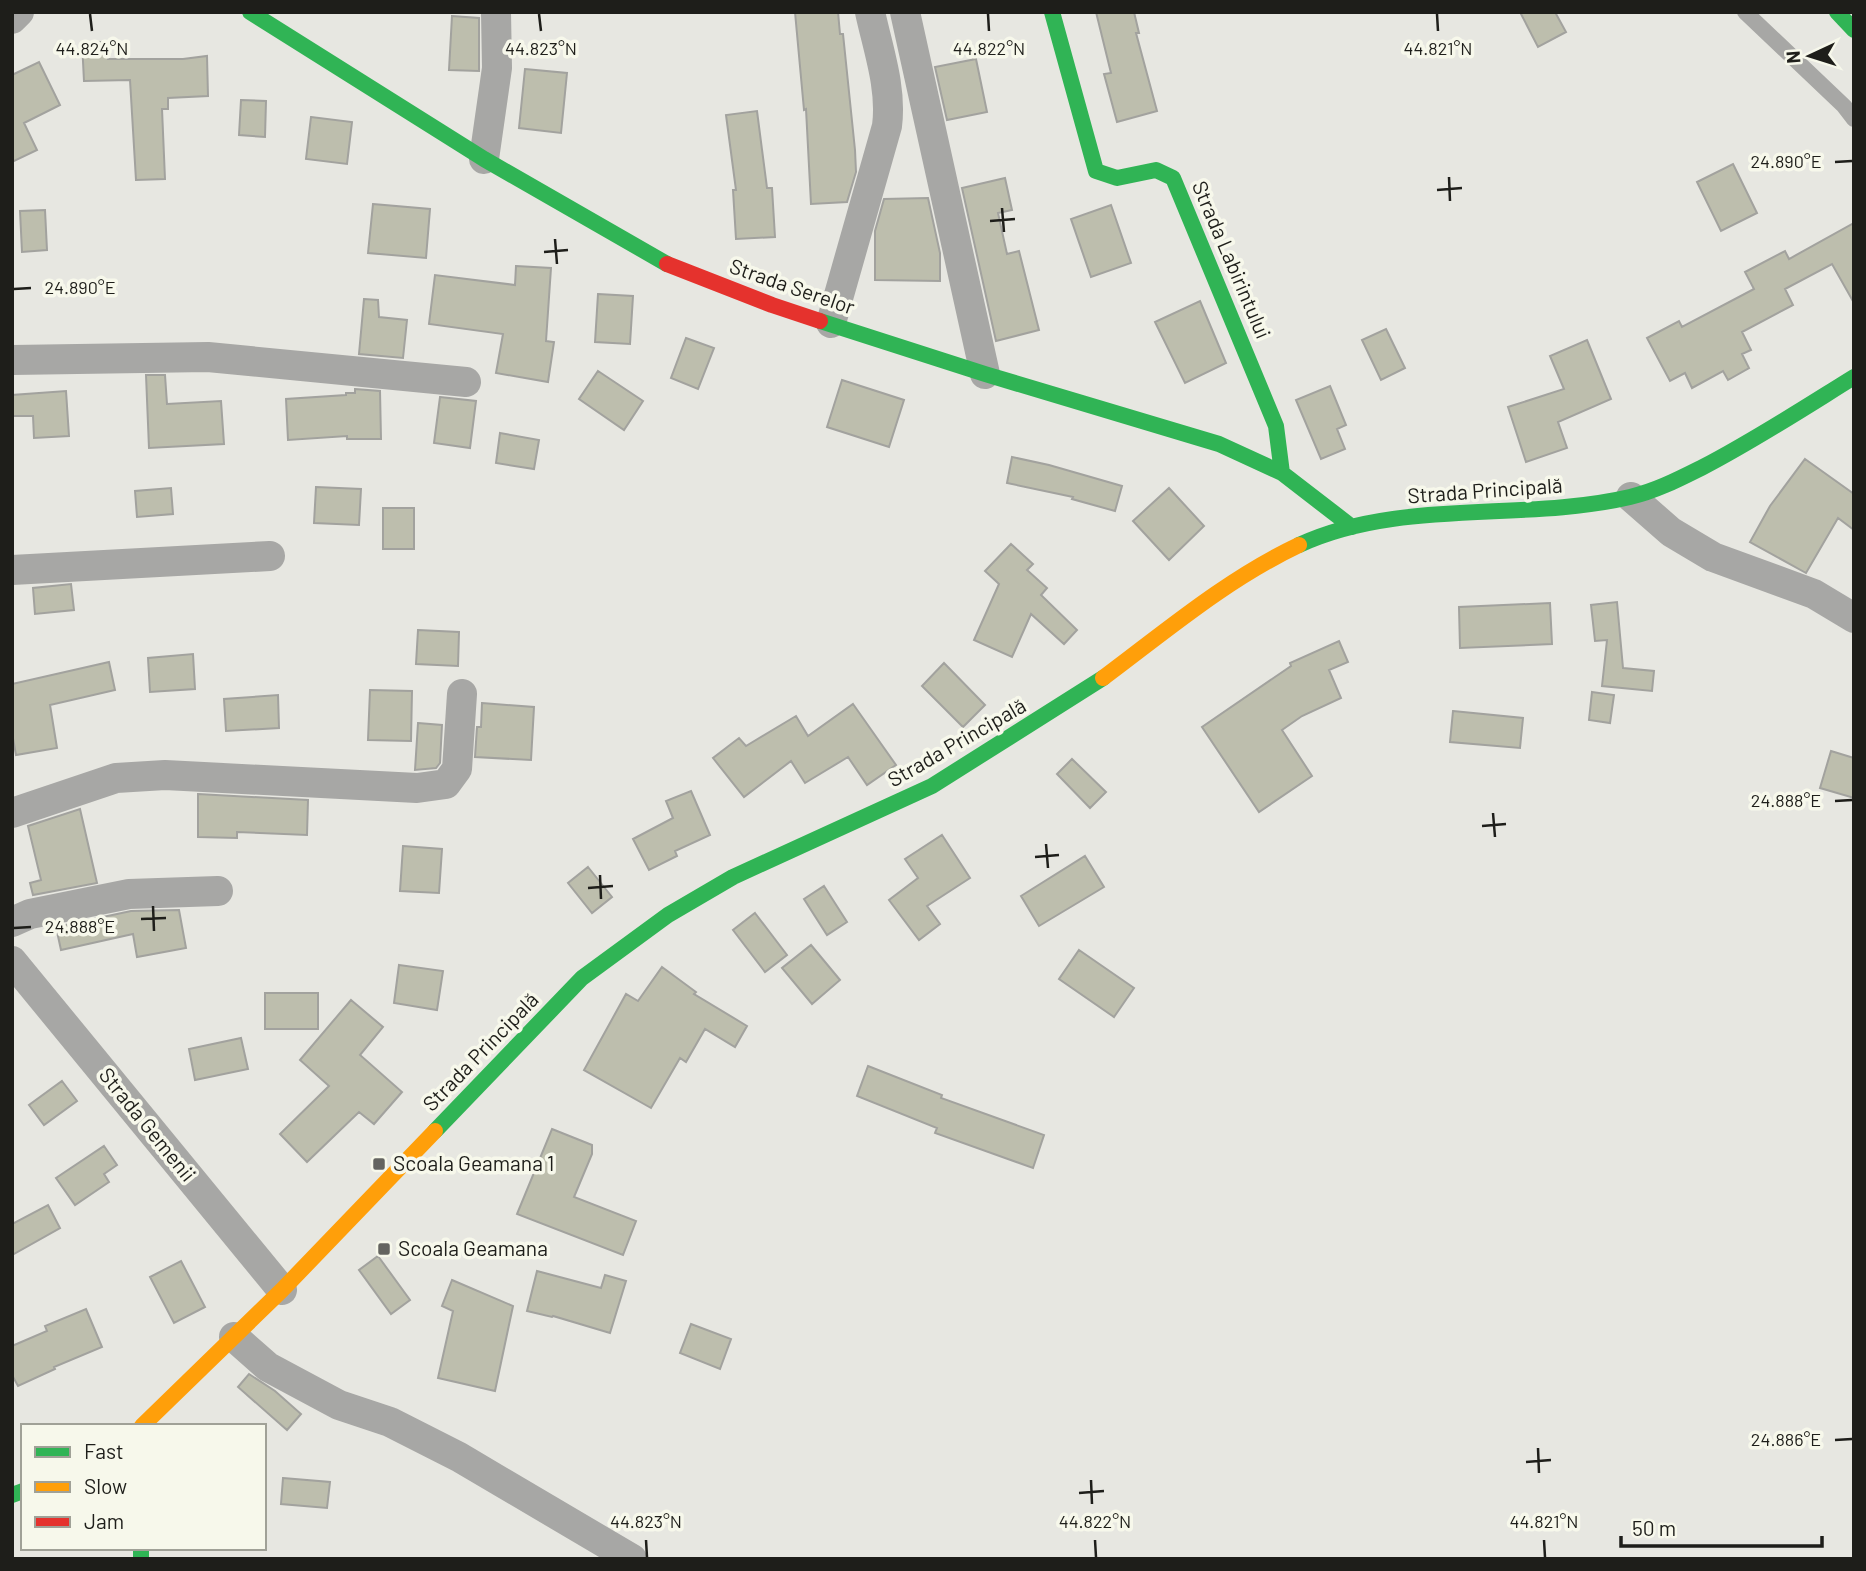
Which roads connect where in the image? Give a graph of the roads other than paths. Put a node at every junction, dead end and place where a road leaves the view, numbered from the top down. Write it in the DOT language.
graph roads {
  1 [pos="19,12"];
  2 [pos="250,12"];
  3 [pos="496,12"];
  4 [pos="870,12"];
  5 [pos="905,12"];
  6 [pos="1052,12"];
  7 [pos="1745,12"];
  8 [pos="1838,12"];
  9 [pos="12,19"];
  10 [pos="1854,30"];
  11 [pos="1854,119"];
  12 [pos="484,159"];
  13 [pos="831,323"];
  14 [pos="12,360"];
  15 [pos="985,374"];
  16 [pos="1854,377"];
  17 [pos="466,382"];
  18 [pos="1282,473"];
  19 [pos="1631,497"];
  20 [pos="1352,527"];
  21 [pos="270,556"];
  22 [pos="12,570"];
  23 [pos="1854,618"];
  24 [pos="462,694"];
  25 [pos="12,813"];
  26 [pos="218,891"];
  27 [pos="12,922"];
  28 [pos="12,961"];
  29 [pos="282,1290"];
  30 [pos="234,1337"];
  31 [pos="144,1424"];
  32 [pos="632,1559"];
  1 -- 9 [label="street"];
  2 -- 12 [label="main road, Strada Serelor"];
  3 -- 12 [label="street"];
  4 -- 13 [label="street"];
  5 -- 15 [label="street"];
  6 -- 18 [label="main road, Strada Labirintului"];
  7 -- 11 [label="lane"];
  8 -- 10 [label="main road"];
  12 -- 13 [label="main road, Strada Serelor"];
  13 -- 15 [label="main road, Strada Serelor"];
  14 -- 17 [label="street"];
  15 -- 18 [label="main road, Strada Serelor"];
  16 -- 19 [label="main road, Strada Principală"];
  18 -- 20 [label="main road, Strada Serelor"];
  19 -- 20 [label="main road, Strada Principală"];
  19 -- 23 [label="street"];
  20 -- 29 [label="main road, Strada Principală"];
  21 -- 22 [label="street"];
  24 -- 25 [label="street"];
  26 -- 27 [label="street"];
  28 -- 29 [label="street, Strada Gemenii"];
  29 -- 30 [label="main road, Strada Principală"];
  30 -- 31 [label="main road, Strada Principală"];
  30 -- 32 [label="street"];
}
